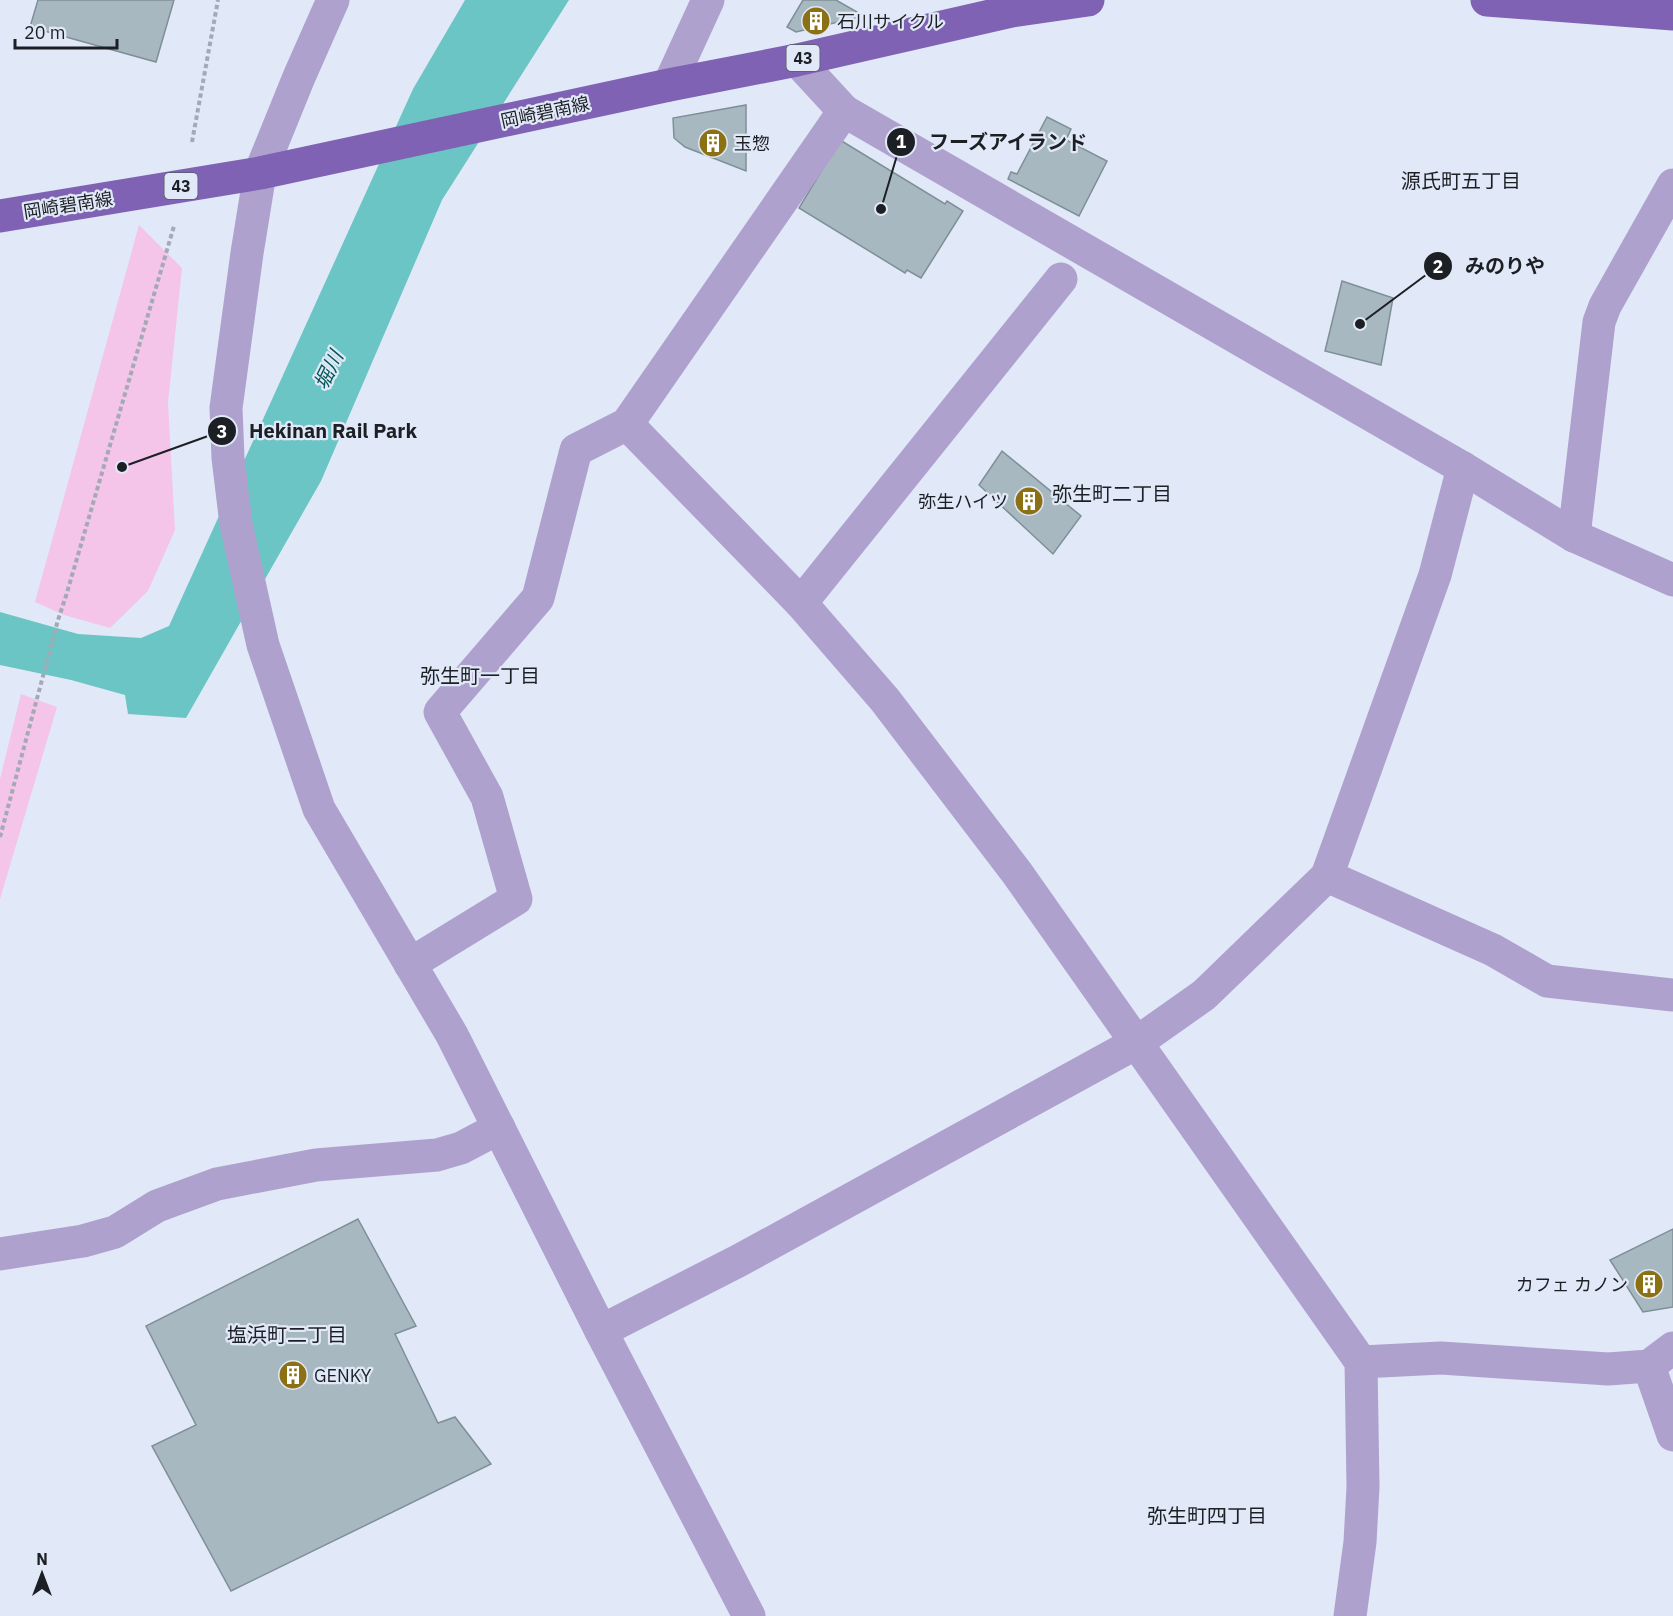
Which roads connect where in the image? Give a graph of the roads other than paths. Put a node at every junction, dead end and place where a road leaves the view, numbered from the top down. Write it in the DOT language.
graph roads {
  1 [pos="333,0"];
  2 [pos="708,0"];
  3 [pos="1088,0"];
  4 [pos="1487,0"];
  5 [pos="1673,14"];
  6 [pos="797,60"];
  7 [pos="669,85"];
  8 [pos="844,111"];
  9 [pos="260,173"];
  10 [pos="1673,185"];
  11 [pos="0,216"];
  12 [pos="1061,279"];
  13 [pos="627,424"];
  14 [pos="1463,468"];
  15 [pos="1574,536"];
  16 [pos="1673,580"];
  17 [pos="801,603"];
  18 [pos="1327,876"];
  19 [pos="410,964"];
  20 [pos="1673,995"];
  21 [pos="1136,1043"];
  22 [pos="499,1128"];
  23 [pos="0,1254"];
  24 [pos="601,1331"];
  25 [pos="1661,1357"];
  26 [pos="1361,1362"];
  27 [pos="1673,1435"];
  28 [pos="750,1616"];
  29 [pos="1350,1616"];
  1 -- 9 [label="street"];
  2 -- 7 [label="street"];
  3 -- 6 [label="main road, 岡崎碧南線 / 43"];
  4 -- 5 [label="main road"];
  6 -- 7 [label="main road, 岡崎碧南線 / 43"];
  6 -- 8 [label="street"];
  7 -- 9 [label="main road, 岡崎碧南線 / 43"];
  8 -- 13 [label="street"];
  8 -- 14 [label="street"];
  9 -- 11 [label="main road, 岡崎碧南線 / 43"];
  9 -- 19 [label="street"];
  10 -- 15 [label="street"];
  12 -- 17 [label="street"];
  13 -- 17 [label="street"];
  13 -- 19 [label="street"];
  14 -- 15 [label="street"];
  14 -- 18 [label="street"];
  15 -- 16 [label="street"];
  17 -- 21 [label="street"];
  18 -- 20 [label="street"];
  18 -- 21 [label="street"];
  19 -- 22 [label="street"];
  21 -- 24 [label="street"];
  21 -- 26 [label="street"];
  22 -- 23 [label="street"];
  22 -- 24 [label="street"];
  24 -- 28 [label="street"];
  25 -- 26 [label="street"];
  25 -- 27 [label="street"];
  26 -- 29 [label="street"];
}
